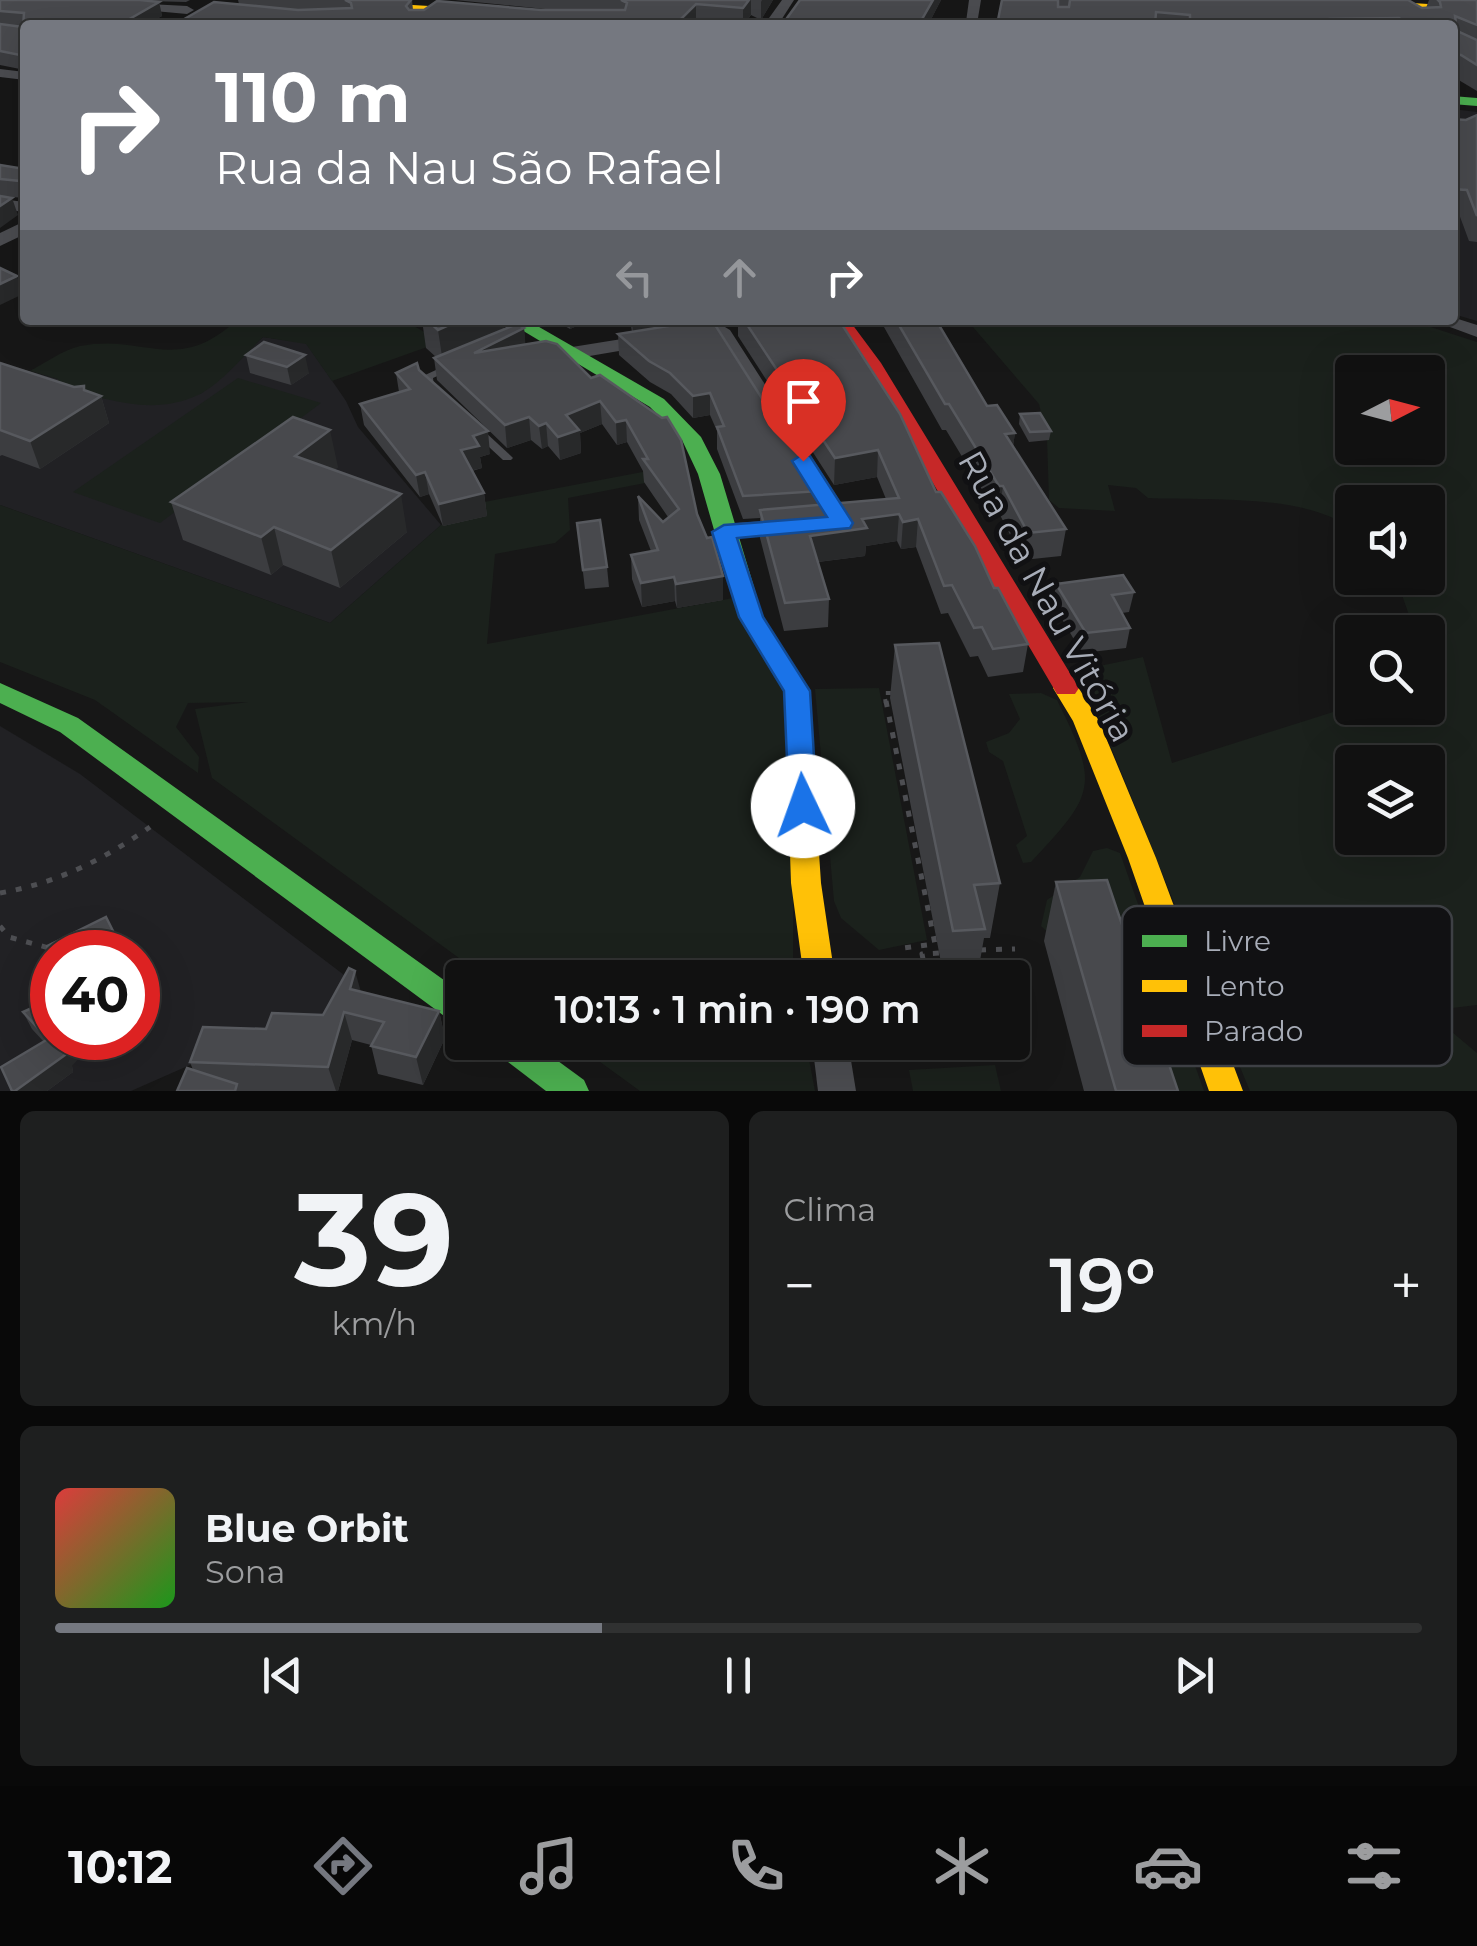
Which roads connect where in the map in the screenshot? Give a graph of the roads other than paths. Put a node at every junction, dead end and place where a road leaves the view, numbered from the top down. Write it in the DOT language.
graph roads {
  1 [pos="77,0"];
  2 [pos="205,0"];
  3 [pos="334,0"];
  4 [pos="1380,1"];
  5 [pos="187,10"];
  6 [pos="440,10"];
  7 [pos="1477,11"];
  8 [pos="511,16"];
  9 [pos="170,20"];
  10 [pos="426,20"];
  11 [pos="1416,20"];
  12 [pos="844,325"];
  13 [pos="521,330"];
  14 [pos="572,353"];
  15 [pos="463,361"];
  16 [pos="442,399"];
  17 [pos="468,423"];
  18 [pos="507,458"];
  19 [pos="724,532"];
  20 [pos="0,692"];
  21 [pos="1159,906"];
  22 [pos="817,960"];
  23 [pos="445,998"];
  24 [pos="530,1060"];
  25 [pos="833,1060"];
  26 [pos="1217,1066"];
  27 [pos="572,1091"];
  28 [pos="837,1091"];
  29 [pos="1226,1091"];
  1 -- 5 [label="street"];
  2 -- 5 [label="street"];
  3 -- 6 [label="street"];
  4 -- 7 [label="street"];
  4 -- 11 [label="street"];
  5 -- 9 [label="street"];
  6 -- 8 [label="street"];
  6 -- 10 [label="street"];
  12 -- 21 [label="street, Rua da Nau Vitória"];
  13 -- 14 [label="street"];
  14 -- 19 [label="street"];
  14 -- 19 [label="street"];
  15 -- 16 [label="lane"];
  17 -- 18 [label="lane"];
  19 -- 22 [label="street"];
  20 -- 23 [label="street"];
  24 -- 27 [label="street"];
  25 -- 28 [label="street"];
  26 -- 29 [label="street, Rua da Nau Vitória"];
}
